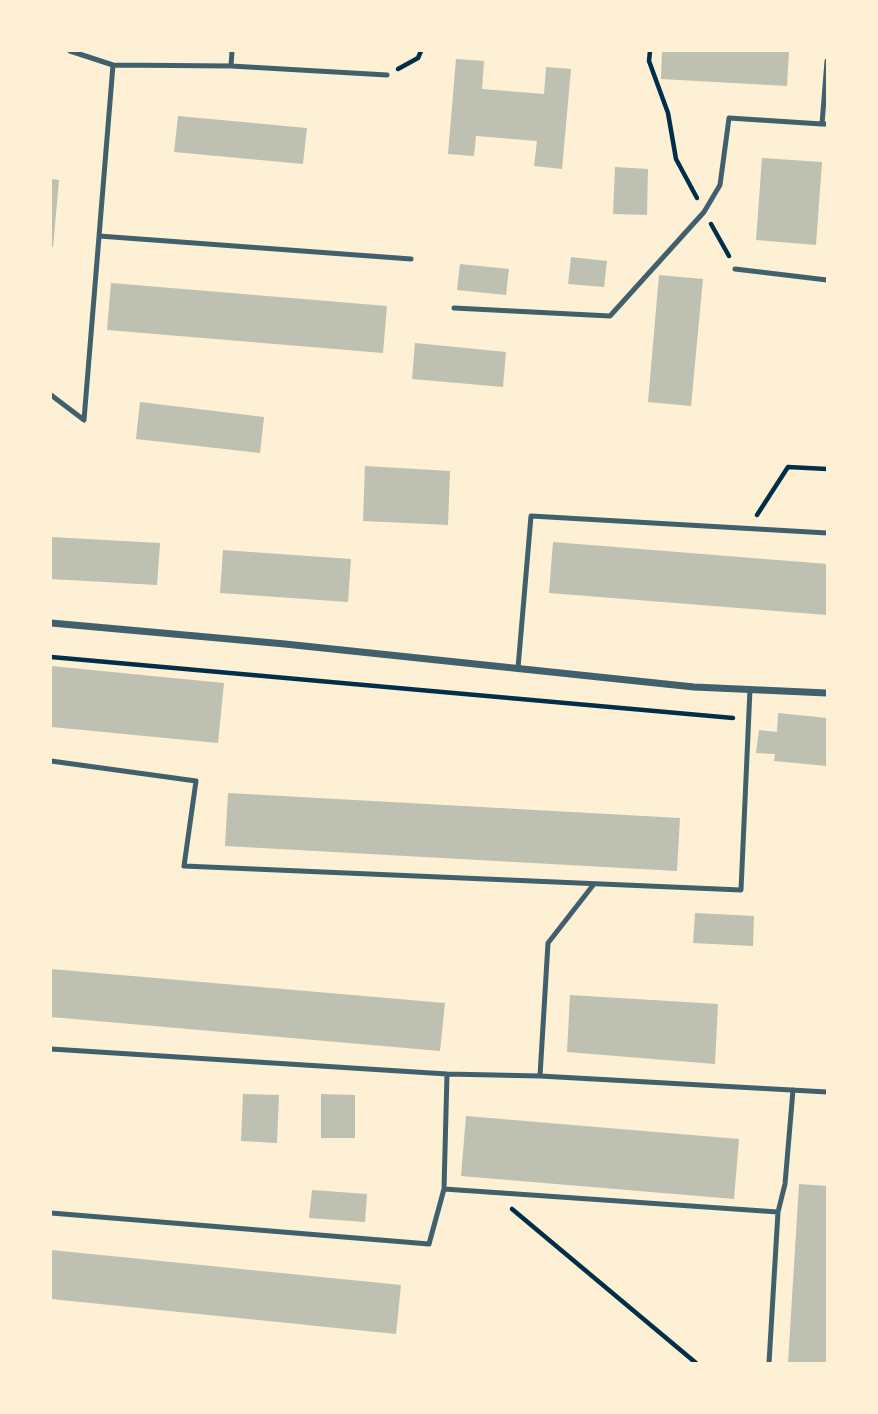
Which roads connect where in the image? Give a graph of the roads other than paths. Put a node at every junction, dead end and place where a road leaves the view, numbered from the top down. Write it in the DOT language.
graph roads {
  1 [pos="70,51"];
  2 [pos="232,51"];
  3 [pos="827,61"];
  4 [pos="113,65"];
  5 [pos="230,66"];
  6 [pos="387,75"];
  7 [pos="825,124"];
  8 [pos="99,236"];
  9 [pos="411,259"];
  10 [pos="735,269"];
  11 [pos="827,280"];
  12 [pos="454,308"];
  13 [pos="51,395"];
  14 [pos="827,533"];
  15 [pos="51,624"];
  16 [pos="518,668"];
  17 [pos="750,689"];
  18 [pos="827,693"];
  19 [pos="51,761"];
  20 [pos="594,884"];
  21 [pos="51,1049"];
  22 [pos="447,1074"];
  23 [pos="540,1076"];
  24 [pos="793,1090"];
  25 [pos="827,1092"];
  26 [pos="444,1189"];
  27 [pos="778,1212"];
  28 [pos="51,1213"];
  29 [pos="769,1363"];
  1 -- 4 [label="lane"];
  2 -- 5 [label="lane"];
  3 -- 7 [label="lane"];
  4 -- 5 [label="lane"];
  4 -- 8 [label="lane"];
  5 -- 6 [label="lane"];
  7 -- 12 [label="lane"];
  8 -- 9 [label="lane"];
  8 -- 13 [label="lane"];
  10 -- 11 [label="lane"];
  14 -- 16 [label="lane"];
  15 -- 16 [label="street"];
  16 -- 17 [label="street"];
  17 -- 18 [label="street"];
  17 -- 20 [label="lane"];
  19 -- 20 [label="lane"];
  20 -- 23 [label="lane"];
  21 -- 22 [label="lane"];
  22 -- 23 [label="lane"];
  22 -- 26 [label="lane"];
  23 -- 24 [label="lane"];
  24 -- 25 [label="lane"];
  24 -- 27 [label="lane"];
  26 -- 27 [label="lane"];
  26 -- 28 [label="lane"];
  27 -- 29 [label="lane"];
}
